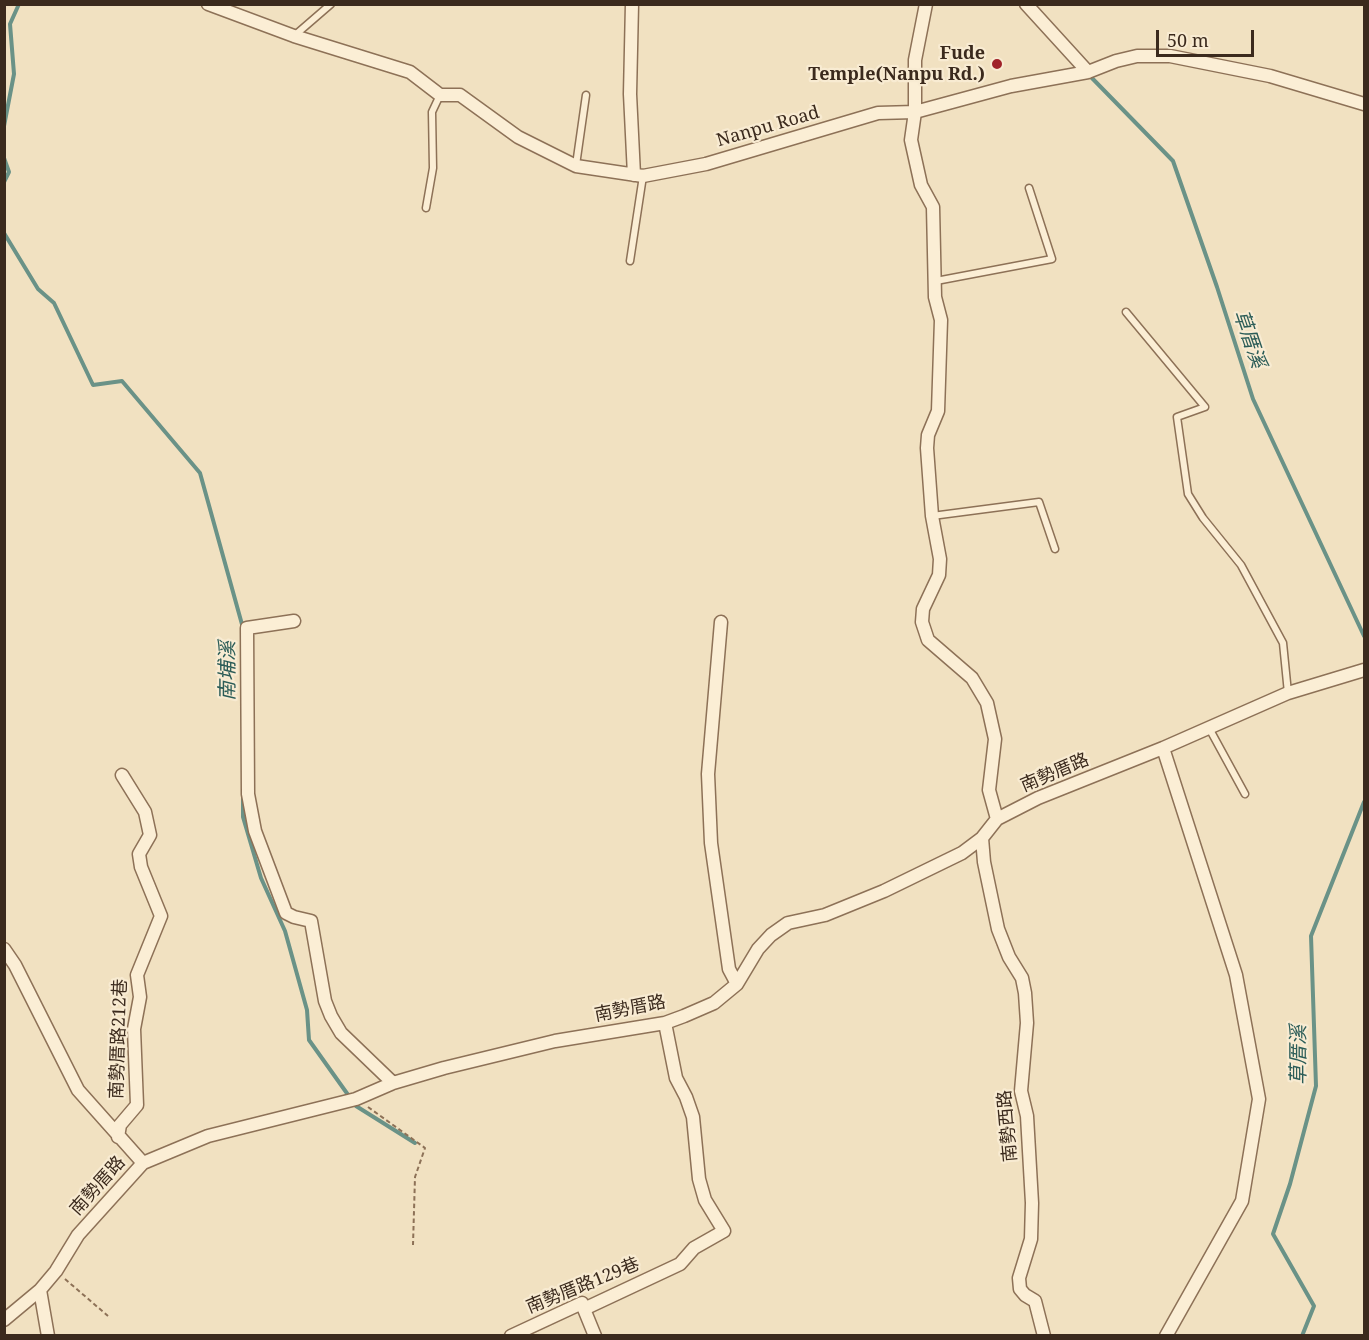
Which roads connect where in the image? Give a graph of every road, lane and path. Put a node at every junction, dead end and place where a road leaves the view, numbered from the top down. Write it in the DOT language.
graph roads {
  1 [pos="208,4"];
  2 [pos="331,4"];
  3 [pos="632,4"];
  4 [pos="926,4"];
  5 [pos="1026,4"];
  6 [pos="294,36"];
  7 [pos="1088,72"];
  8 [pos="440,95"];
  9 [pos="586,95"];
  10 [pos="1365,104"];
  11 [pos="915,112"];
  12 [pos="576,166"];
  13 [pos="638,175"];
  14 [pos="1029,188"];
  15 [pos="426,208"];
  16 [pos="630,261"];
  17 [pos="936,281"];
  18 [pos="1126,312"];
  19 [pos="932,516"];
  20 [pos="1055,549"];
  21 [pos="294,621"];
  22 [pos="721,622"];
  23 [pos="1365,670"];
  24 [pos="1288,693"];
  25 [pos="1209,728"];
  26 [pos="1163,748"];
  27 [pos="122,775"];
  28 [pos="1245,794"];
  29 [pos="997,819"];
  30 [pos="982,838"];
  31 [pos="4,949"];
  32 [pos="737,984"];
  33 [pos="665,1023"];
  34 [pos="393,1083"];
  35 [pos="356,1099"];
  36 [pos="118,1137"];
  37 [pos="143,1163"];
  38 [pos="413,1245"];
  39 [pos="56,1271"];
  40 [pos="40,1290"];
  41 [pos="584,1309"];
  42 [pos="108,1316"];
  43 [pos="4,1320"];
  44 [pos="48,1335"];
  45 [pos="511,1335"];
  46 [pos="596,1335"];
  47 [pos="1044,1335"];
  48 [pos="1166,1335"];
  1 -- 6 [label="street, Nanpu Road"];
  2 -- 6 [label="lane"];
  3 -- 13 [label="street"];
  4 -- 11 [label="street"];
  5 -- 7 [label="street"];
  6 -- 8 [label="street, Nanpu Road"];
  7 -- 10 [label="street, Nanpu Road"];
  7 -- 11 [label="street, Nanpu Road"];
  8 -- 12 [label="street, Nanpu Road"];
  8 -- 15 [label="lane"];
  9 -- 12 [label="lane"];
  11 -- 13 [label="street, Nanpu Road"];
  11 -- 17 [label="street"];
  12 -- 13 [label="street, Nanpu Road"];
  13 -- 16 [label="lane"];
  14 -- 17 [label="lane"];
  17 -- 19 [label="street"];
  18 -- 24 [label="lane"];
  19 -- 20 [label="lane"];
  19 -- 29 [label="street"];
  21 -- 34 [label="street"];
  22 -- 32 [label="street"];
  23 -- 24 [label="street, 南勢厝路"];
  24 -- 25 [label="street, 南勢厝路"];
  25 -- 26 [label="street, 南勢厝路"];
  25 -- 28 [label="lane"];
  26 -- 29 [label="street, 南勢厝路"];
  26 -- 48 [label="street"];
  27 -- 36 [label="street, 南勢厝路212巷"];
  29 -- 30 [label="street, 南勢厝路"];
  30 -- 32 [label="street, 南勢厝路"];
  30 -- 47 [label="street, 南勢西路"];
  31 -- 36 [label="street"];
  32 -- 33 [label="street, 南勢厝路"];
  33 -- 34 [label="street, 南勢厝路"];
  33 -- 41 [label="street, 南勢厝路129巷"];
  34 -- 35 [label="street, 南勢厝路"];
  35 -- 37 [label="street, 南勢厝路"];
  35 -- 38 [label="path"];
  36 -- 37 [label="street"];
  37 -- 39 [label="street, 南勢厝路"];
  39 -- 40 [label="street, 南勢厝路"];
  39 -- 42 [label="path"];
  40 -- 43 [label="street, 南勢厝路"];
  40 -- 44 [label="street"];
  41 -- 45 [label="street, 南勢厝路129巷"];
  41 -- 46 [label="street"];
}
